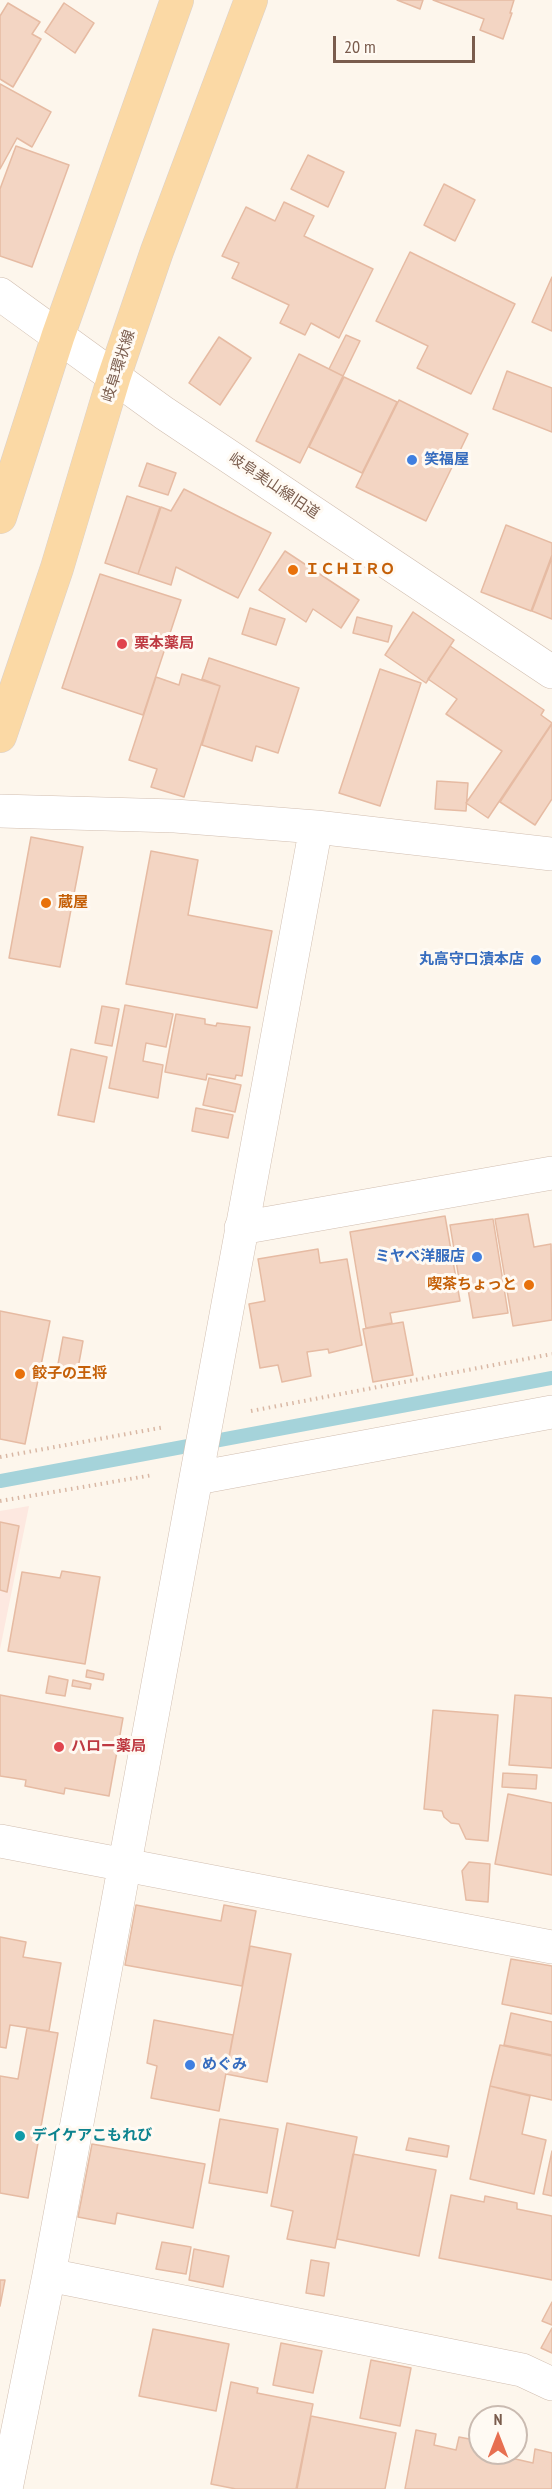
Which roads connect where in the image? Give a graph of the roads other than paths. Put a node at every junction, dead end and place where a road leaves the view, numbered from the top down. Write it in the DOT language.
graph roads {
  1 [pos="177,0"];
  2 [pos="250,0"];
  3 [pos="0,294"];
  4 [pos="58,336"];
  5 [pos="114,377"];
  6 [pos="0,517"];
  7 [pos="552,672"];
  8 [pos="0,736"];
  9 [pos="0,811"];
  10 [pos="316,827"];
  11 [pos="552,854"];
  12 [pos="552,1173"];
  13 [pos="241,1228"];
  14 [pos="552,1412"];
  15 [pos="201,1450"];
  16 [pos="0,1841"];
  17 [pos="125,1865"];
  18 [pos="552,1947"];
  19 [pos="49,2275"];
  20 [pos="552,2384"];
  21 [pos="6,2489"];
  1 -- 4 [label="main road"];
  2 -- 5 [label="main road, 岐阜環状線"];
  3 -- 4 [label="street, 岐阜美山線旧道"];
  4 -- 5 [label="street, 岐阜美山線旧道"];
  4 -- 6 [label="main road"];
  5 -- 7 [label="street, 岐阜美山線旧道"];
  5 -- 8 [label="main road, 岐阜環状線"];
  9 -- 10 [label="street"];
  10 -- 11 [label="street"];
  10 -- 13 [label="street"];
  12 -- 13 [label="street"];
  13 -- 15 [label="street"];
  14 -- 15 [label="street"];
  15 -- 17 [label="street"];
  16 -- 17 [label="street"];
  17 -- 18 [label="street"];
  17 -- 19 [label="street"];
  19 -- 20 [label="street"];
  19 -- 21 [label="street"];
}
